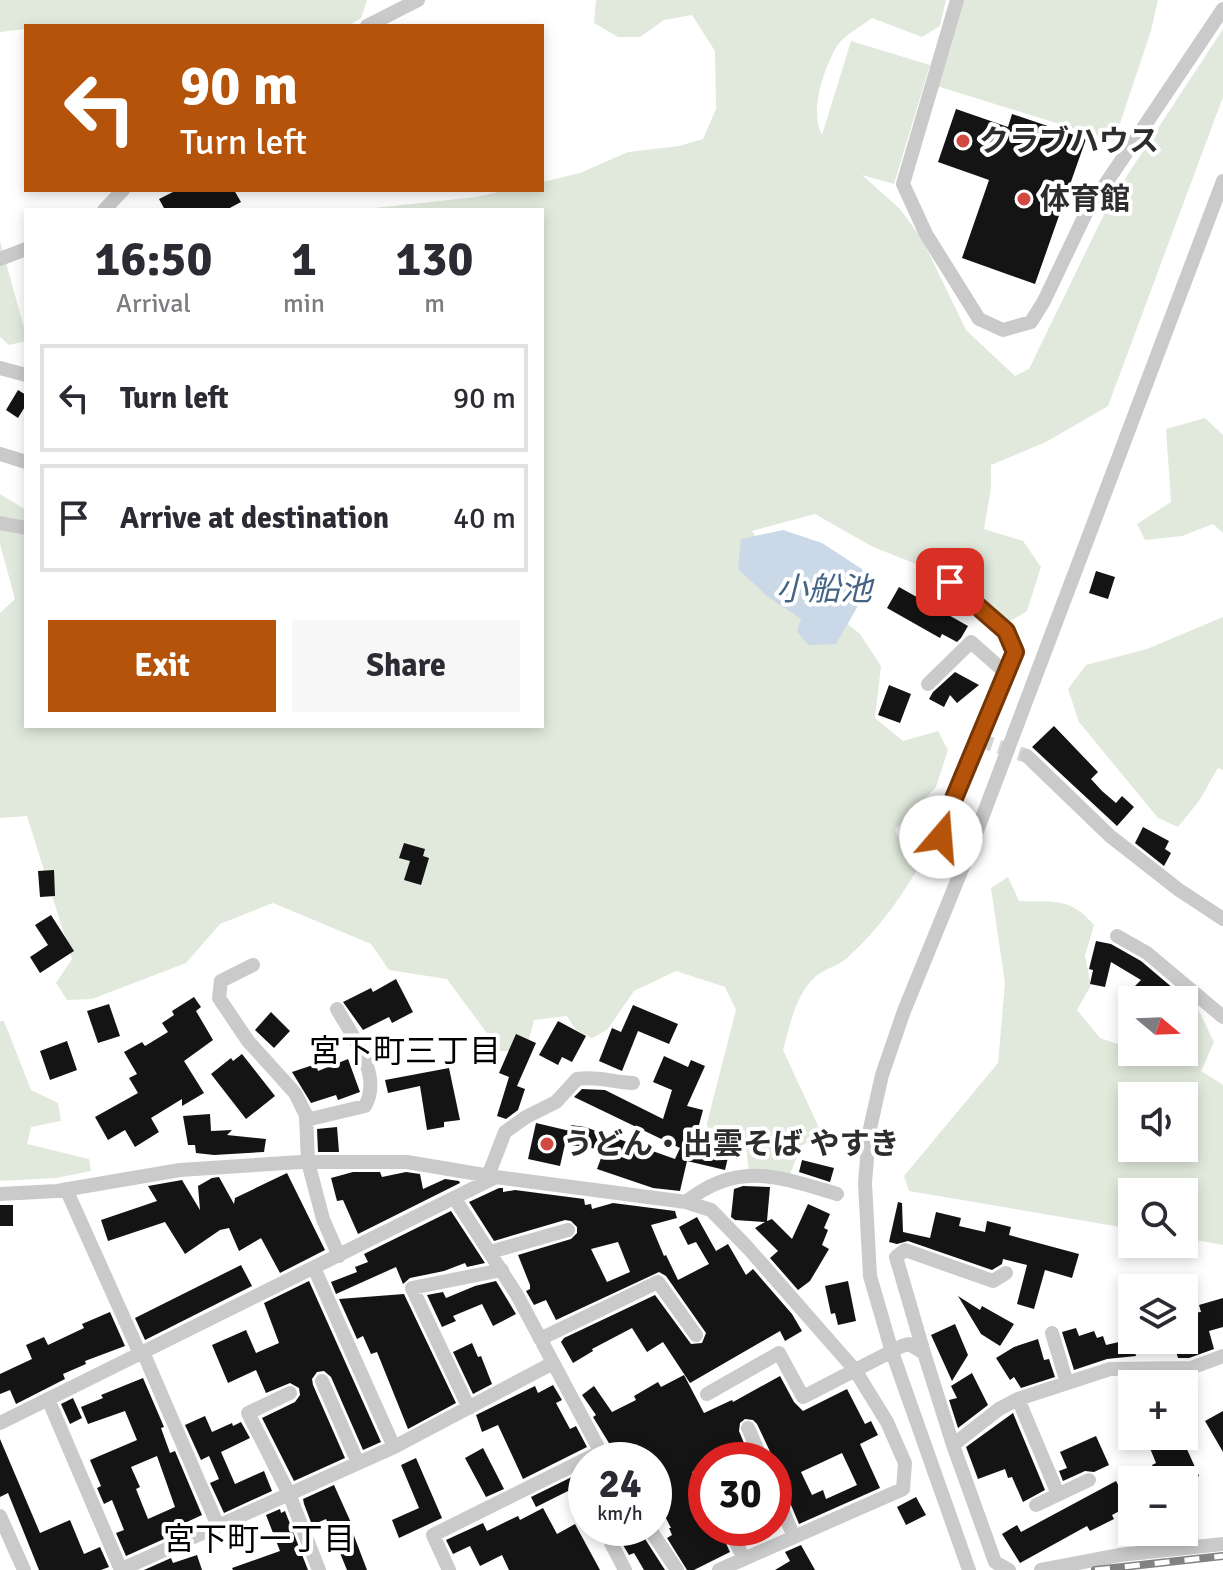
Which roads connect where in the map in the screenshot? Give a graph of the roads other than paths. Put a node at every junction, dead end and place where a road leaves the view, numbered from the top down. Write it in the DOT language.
graph roads {
  1 [pos="418,0"];
  2 [pos="957,0"];
  3 [pos="1223,9"];
  4 [pos="371,24"];
  5 [pos="1221,190"];
  6 [pos="121,192"];
  7 [pos="106,208"];
  8 [pos="24,250"];
  9 [pos="0,259"];
  10 [pos="2,373"];
  11 [pos="24,375"];
  12 [pos="0,454"];
  13 [pos="24,461"];
  14 [pos="0,523"];
  15 [pos="24,528"];
  16 [pos="932,565"];
  17 [pos="1007,674"];
  18 [pos="928,684"];
  19 [pos="1027,756"];
  20 [pos="971,847"];
  21 [pos="1223,919"];
  22 [pos="1117,936"];
  23 [pos="253,965"];
  24 [pos="337,1009"];
  25 [pos="1223,1017"];
  26 [pos="633,1083"];
  27 [pos="306,1120"];
  28 [pos="308,1162"];
  29 [pos="492,1176"];
  30 [pos="66,1189"];
  31 [pos="0,1194"];
  32 [pos="837,1194"];
  33 [pos="455,1199"];
  34 [pos="686,1202"];
  35 [pos="568,1230"];
  36 [pos="490,1252"];
  37 [pos="339,1256"];
  38 [pos="314,1268"];
  39 [pos="502,1270"];
  40 [pos="1006,1273"];
  41 [pos="1052,1333"];
  42 [pos="696,1335"];
  43 [pos="540,1339"];
  44 [pos="892,1352"];
  45 [pos="141,1353"];
  46 [pos="924,1353"];
  47 [pos="1223,1356"];
  48 [pos="553,1363"];
  49 [pos="855,1370"];
  50 [pos="322,1381"];
  51 [pos="1067,1383"];
  52 [pos="290,1393"];
  53 [pos="707,1394"];
  54 [pos="48,1399"];
  55 [pos="1018,1399"];
  56 [pos="469,1408"];
  57 [pos="0,1423"];
  58 [pos="748,1428"];
  59 [pos="595,1442"];
  60 [pos="754,1442"];
  61 [pos="953,1445"];
  62 [pos="394,1447"];
  63 [pos="358,1463"];
  64 [pos="568,1472"];
  65 [pos="1089,1480"];
  66 [pos="289,1494"];
  67 [pos="1058,1494"];
  68 [pos="1036,1505"];
  69 [pos="0,1516"];
  70 [pos="218,1526"];
  71 [pos="792,1532"];
  72 [pos="794,1537"];
  73 [pos="1223,1544"];
  74 [pos="613,1546"];
  75 [pos="661,1546"];
  76 [pos="738,1546"];
  77 [pos="744,1559"];
  78 [pos="24,1570"];
  79 [pos="121,1570"];
  80 [pos="319,1570"];
  81 [pos="449,1570"];
  82 [pos="625,1570"];
  83 [pos="677,1570"];
  84 [pos="719,1570"];
  85 [pos="969,1570"];
  86 [pos="1009,1570"];
  87 [pos="1041,1570"];
  1 -- 4 [label="street"];
  2 -- 3 [label="street"];
  5 -- 20 [label="street"];
  6 -- 7 [label="street"];
  8 -- 9 [label="street"];
  10 -- 11 [label="street"];
  12 -- 13 [label="street"];
  14 -- 15 [label="street"];
  16 -- 17 [label="street"];
  17 -- 18 [label="street"];
  17 -- 20 [label="street"];
  19 -- 21 [label="street"];
  20 -- 44 [label="street"];
  22 -- 25 [label="street"];
  23 -- 27 [label="street"];
  24 -- 27 [label="street"];
  26 -- 29 [label="street"];
  27 -- 28 [label="street"];
  28 -- 29 [label="street"];
  28 -- 30 [label="street"];
  28 -- 37 [label="street"];
  29 -- 33 [label="street"];
  29 -- 34 [label="street"];
  30 -- 31 [label="street"];
  30 -- 45 [label="street"];
  32 -- 34 [label="street"];
  33 -- 36 [label="street"];
  33 -- 37 [label="street"];
  34 -- 49 [label="street"];
  35 -- 36 [label="street"];
  36 -- 39 [label="street"];
  37 -- 38 [label="street"];
  38 -- 45 [label="street"];
  38 -- 62 [label="street"];
  39 -- 43 [label="street"];
  39 -- 56 [label="street"];
  40 -- 46 [label="street"];
  41 -- 51 [label="street"];
  42 -- 43 [label="street"];
  43 -- 48 [label="street"];
  44 -- 46 [label="street"];
  44 -- 49 [label="street"];
  44 -- 85 [label="street"];
  45 -- 54 [label="street"];
  45 -- 70 [label="street"];
  46 -- 61 [label="street"];
  47 -- 51 [label="street"];
  48 -- 56 [label="street"];
  48 -- 59 [label="street"];
  49 -- 53 [label="street"];
  49 -- 72 [label="street"];
  50 -- 63 [label="street"];
  51 -- 55 [label="street"];
  52 -- 66 [label="street"];
  54 -- 57 [label="street"];
  54 -- 79 [label="street"];
  55 -- 61 [label="street"];
  55 -- 67 [label="street"];
  56 -- 62 [label="street"];
  58 -- 60 [label="street"];
  61 -- 86 [label="street"];
  62 -- 63 [label="street"];
  63 -- 66 [label="street"];
  64 -- 81 [label="street"];
  65 -- 67 [label="street"];
  66 -- 70 [label="street"];
  66 -- 80 [label="street"];
  67 -- 68 [label="street"];
  69 -- 78 [label="street"];
  70 -- 79 [label="street"];
  71 -- 72 [label="street"];
  72 -- 77 [label="street"];
  73 -- 87 [label="street"];
  74 -- 82 [label="street"];
  75 -- 83 [label="street"];
  76 -- 77 [label="street"];
  77 -- 84 [label="street"];
}
